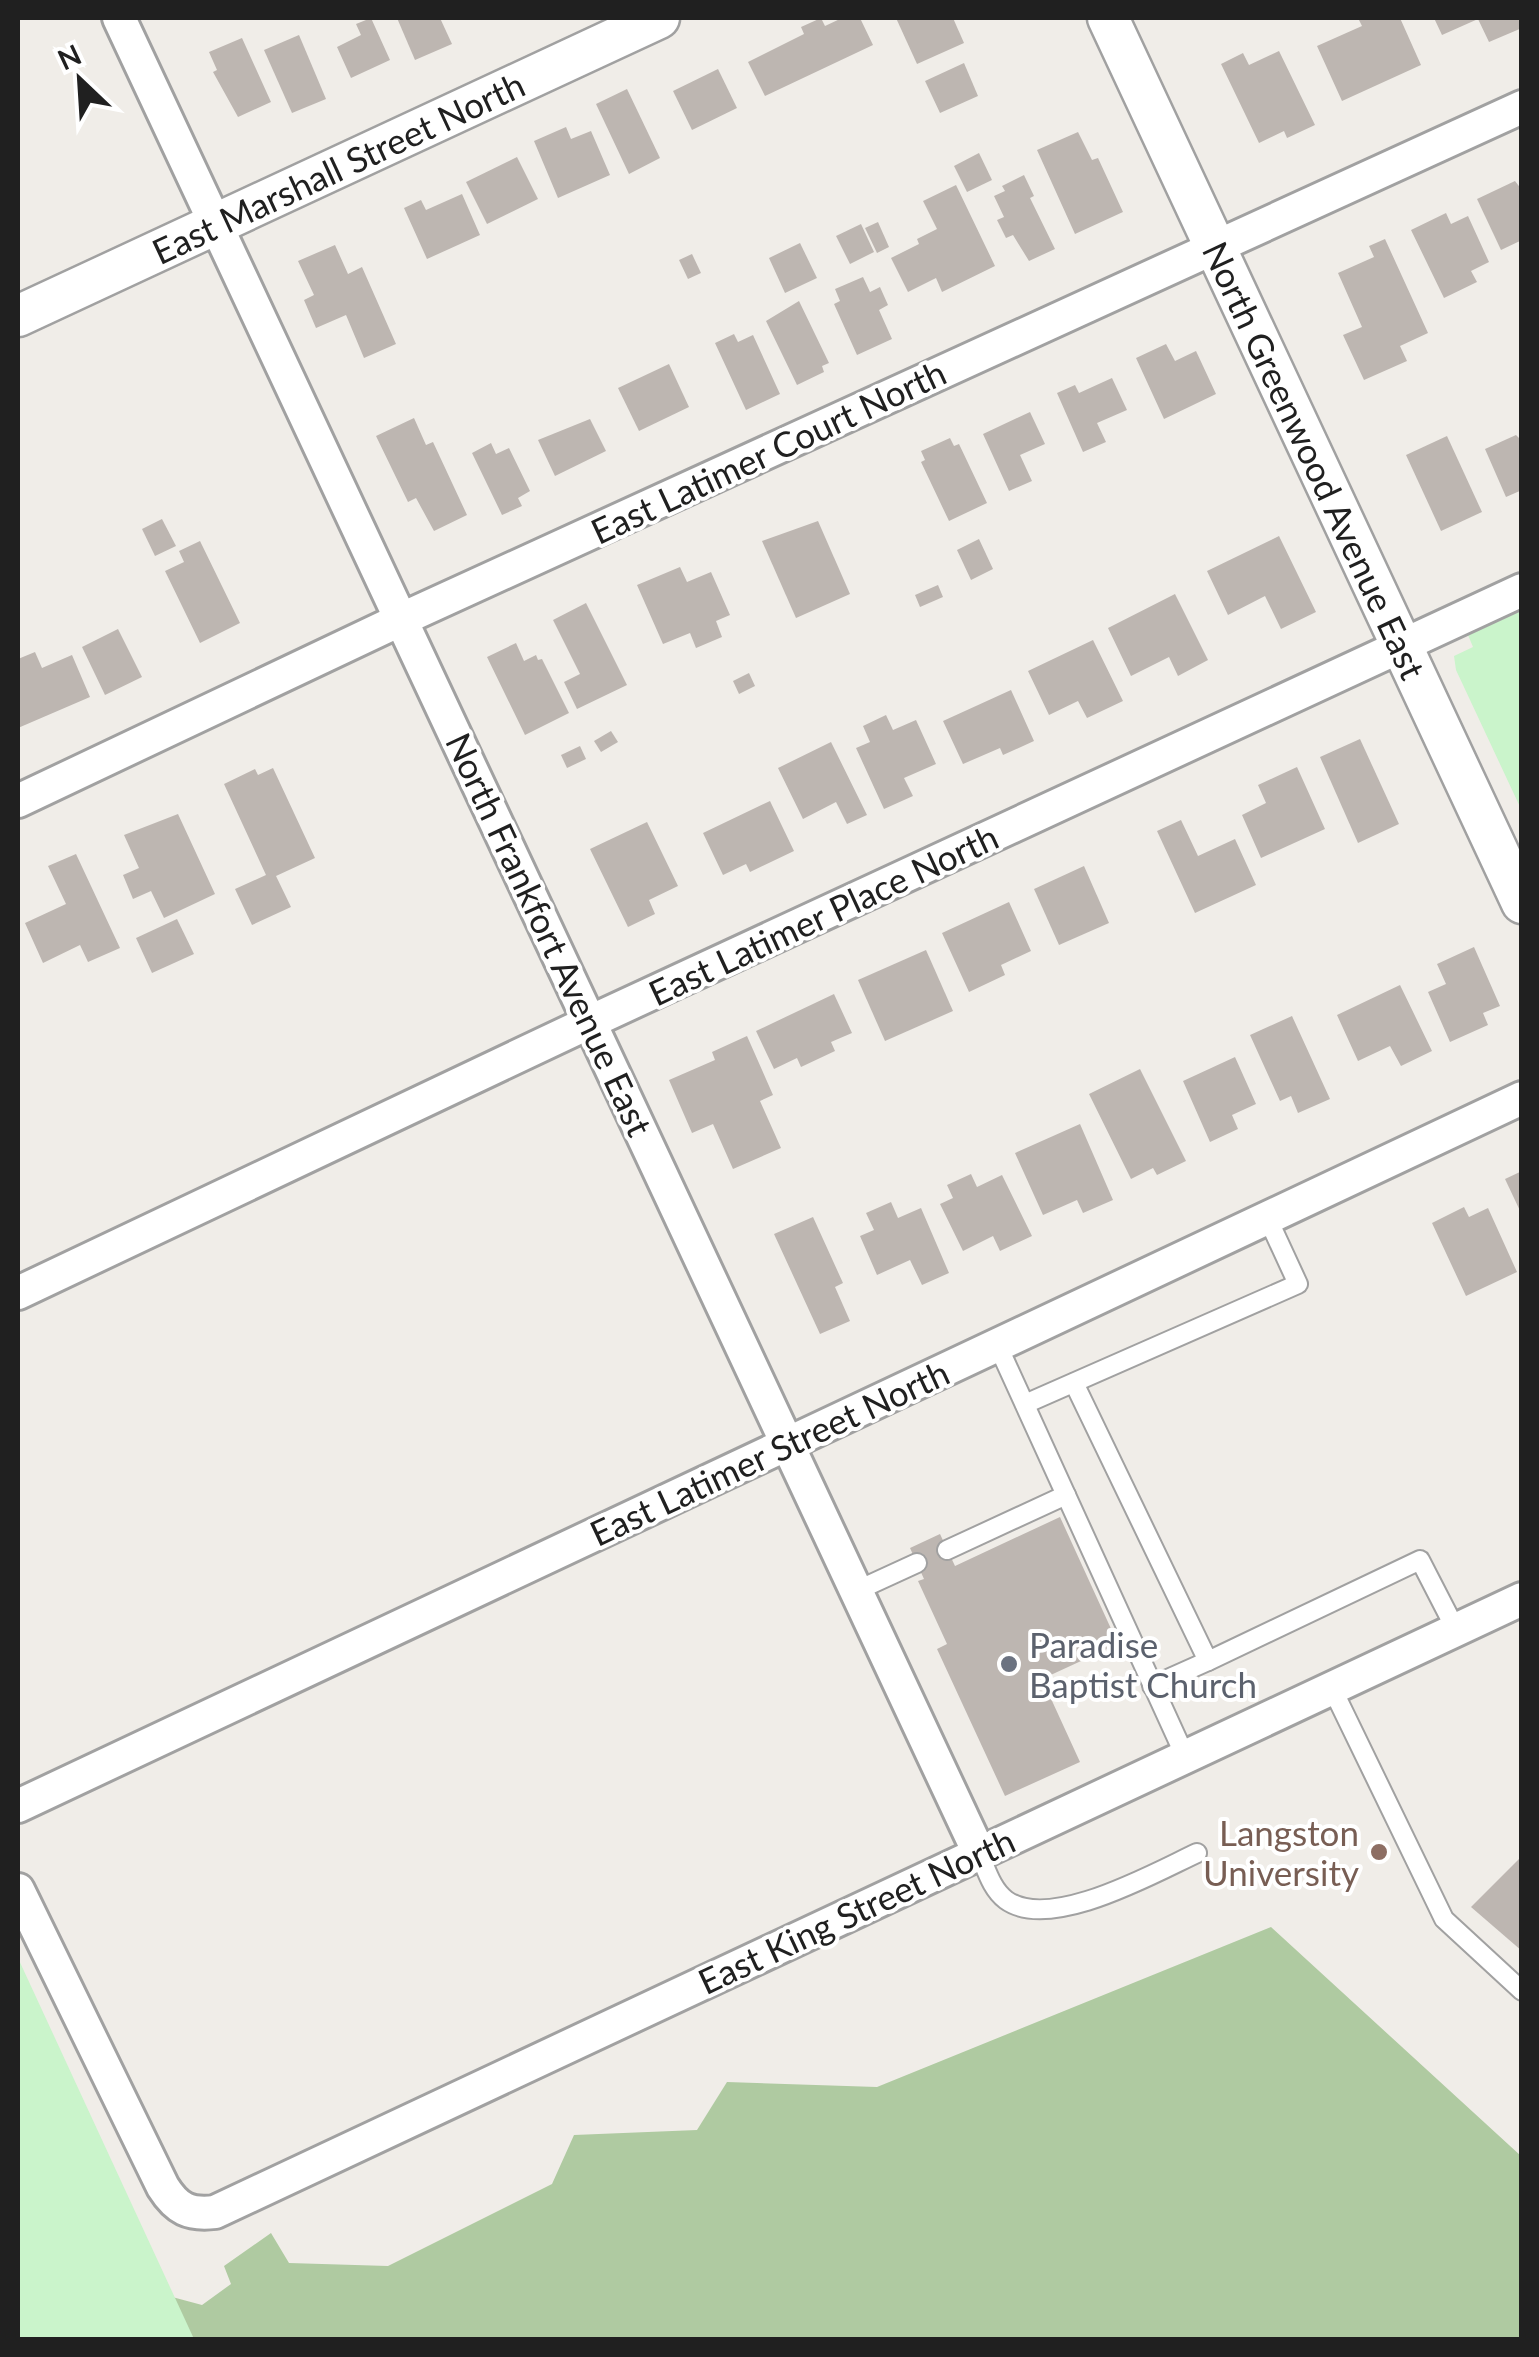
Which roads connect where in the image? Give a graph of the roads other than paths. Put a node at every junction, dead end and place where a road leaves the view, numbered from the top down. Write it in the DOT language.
graph roads {
  1 [pos="119,18"];
  2 [pos="659,18"];
  3 [pos="1108,18"];
  4 [pos="1522,107"];
  5 [pos="218,223"];
  6 [pos="1215,248"];
  7 [pos="18,316"];
  8 [pos="1522,590"];
  9 [pos="402,618"];
  10 [pos="1402,646"];
  11 [pos="18,802"];
  12 [pos="1522,903"];
  13 [pos="592,1022"];
  14 [pos="1522,1098"];
  15 [pos="1268,1219"];
  16 [pos="18,1293"];
  17 [pos="998,1346"];
  18 [pos="1074,1383"];
  19 [pos="1025,1404"];
  20 [pos="787,1441"];
  21 [pos="1066,1495"];
  22 [pos="947,1550"];
  23 [pos="917,1564"];
  24 [pos="856,1591"];
  25 [pos="1522,1598"];
  26 [pos="1456,1628"];
  27 [pos="1208,1661"];
  28 [pos="1152,1686"];
  29 [pos="1332,1688"];
  30 [pos="1185,1756"];
  31 [pos="18,1806"];
  32 [pos="978,1852"];
  33 [pos="1197,1853"];
  34 [pos="18,1890"];
  35 [pos="1522,1991"];
  1 -- 5 [label="street, North Frankfort Avenue East"];
  2 -- 5 [label="street, East Marshall Street North"];
  3 -- 6 [label="street, North Greenwood Avenue East"];
  4 -- 6 [label="street, East Latimer Court North"];
  5 -- 7 [label="street, East Marshall Street North"];
  5 -- 9 [label="street, North Frankfort Avenue East"];
  6 -- 9 [label="street, East Latimer Court North"];
  6 -- 10 [label="street, North Greenwood Avenue East"];
  8 -- 10 [label="street, East Latimer Place North"];
  9 -- 11 [label="street, East Latimer Court North"];
  9 -- 13 [label="street, North Frankfort Avenue East"];
  10 -- 12 [label="street, North Greenwood Avenue East"];
  10 -- 13 [label="street, East Latimer Place North"];
  13 -- 16 [label="street, East Latimer Place North"];
  13 -- 20 [label="street, North Frankfort Avenue East"];
  14 -- 15 [label="street, East Latimer Street North"];
  15 -- 17 [label="street, East Latimer Street North"];
  15 -- 18 [label="lane"];
  17 -- 19 [label="lane"];
  17 -- 20 [label="street, East Latimer Street North"];
  18 -- 19 [label="lane"];
  18 -- 27 [label="lane"];
  19 -- 21 [label="lane"];
  20 -- 24 [label="street, North Frankfort Avenue East"];
  20 -- 31 [label="street, East Latimer Street North"];
  21 -- 22 [label="lane"];
  21 -- 28 [label="lane"];
  23 -- 24 [label="lane"];
  24 -- 32 [label="street, North Frankfort Avenue East"];
  25 -- 26 [label="street, East King Street North"];
  26 -- 27 [label="lane"];
  26 -- 29 [label="street, East King Street North"];
  27 -- 28 [label="lane"];
  28 -- 30 [label="lane"];
  29 -- 30 [label="street, East King Street North"];
  29 -- 35 [label="lane"];
  30 -- 32 [label="street, East King Street North"];
  32 -- 33 [label="lane"];
  32 -- 34 [label="street, East King Street North"];
}
